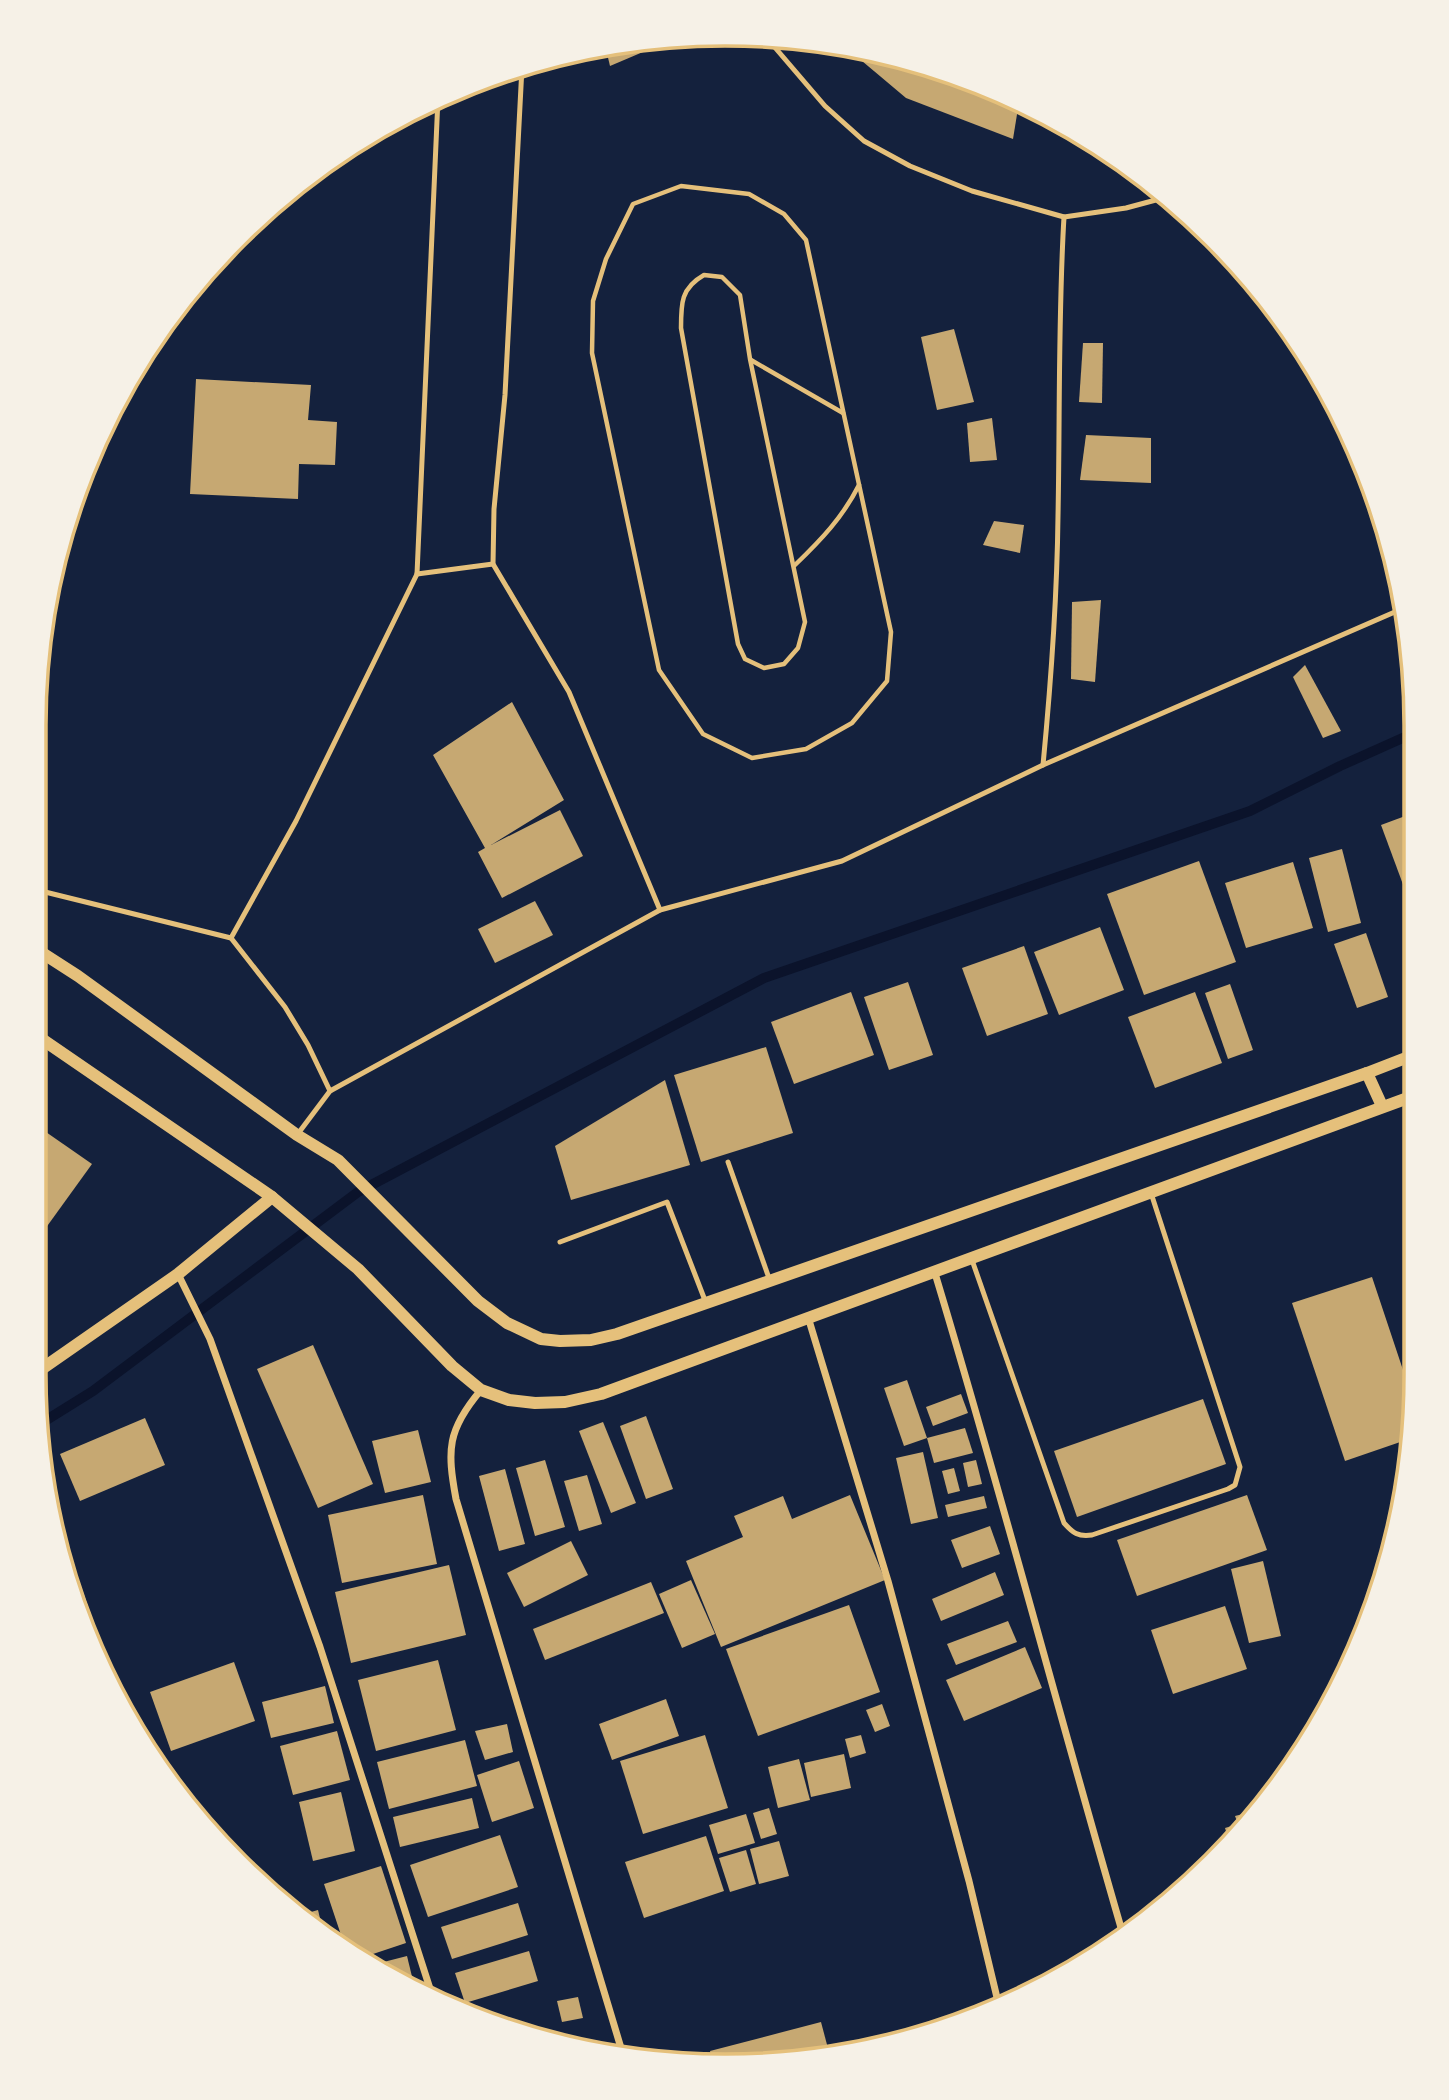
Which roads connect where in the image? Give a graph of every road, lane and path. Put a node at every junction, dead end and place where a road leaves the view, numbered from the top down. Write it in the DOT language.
graph roads {
  1 [pos="775,48"];
  2 [pos="521,77"];
  3 [pos="437,110"];
  4 [pos="1155,200"];
  5 [pos="1064,218"];
  6 [pos="751,359"];
  7 [pos="844,414"];
  8 [pos="859,485"];
  9 [pos="493,564"];
  10 [pos="794,565"];
  11 [pos="417,574"];
  12 [pos="1394,612"];
  13 [pos="1043,765"];
  14 [pos="46,892"];
  15 [pos="660,910"];
  16 [pos="231,938"];
  17 [pos="46,955"];
  18 [pos="46,1042"];
  19 [pos="1404,1059"];
  20 [pos="1367,1073"];
  21 [pos="330,1091"];
  22 [pos="1404,1099"];
  23 [pos="1382,1106"];
  24 [pos="297,1135"];
  25 [pos="729,1162"];
  26 [pos="1150,1191"];
  27 [pos="272,1197"];
  28 [pos="560,1242"];
  29 [pos="971,1257"];
  30 [pos="934,1270"];
  31 [pos="178,1274"];
  32 [pos="770,1281"];
  33 [pos="706,1303"];
  34 [pos="807,1317"];
  35 [pos="46,1366"];
  36 [pos="481,1390"];
  37 [pos="1121,1927"];
  38 [pos="429,1986"];
  39 [pos="997,1997"];
  40 [pos="620,2046"];
  1 -- 5 [label="lane"];
  2 -- 9 [label="lane"];
  3 -- 11 [label="lane"];
  4 -- 5 [label="lane"];
  5 -- 13 [label="lane"];
  6 -- 7 [label="path"];
  6 -- 10 [label="path"];
  6 -- 10 [label="path"];
  7 -- 8 [label="path"];
  7 -- 8 [label="path"];
  8 -- 10 [label="path"];
  9 -- 11 [label="lane"];
  9 -- 15 [label="lane"];
  11 -- 16 [label="lane"];
  12 -- 13 [label="lane"];
  13 -- 15 [label="lane"];
  14 -- 16 [label="lane"];
  15 -- 21 [label="lane"];
  16 -- 21 [label="lane"];
  17 -- 24 [label="street"];
  18 -- 27 [label="street"];
  19 -- 20 [label="street"];
  20 -- 23 [label="street"];
  20 -- 32 [label="street"];
  21 -- 24 [label="lane"];
  22 -- 23 [label="street"];
  23 -- 26 [label="street"];
  24 -- 33 [label="street"];
  25 -- 32 [label="lane"];
  26 -- 29 [label="street"];
  26 -- 29 [label="lane"];
  27 -- 31 [label="street"];
  27 -- 36 [label="street"];
  28 -- 33 [label="lane"];
  29 -- 30 [label="street"];
  30 -- 34 [label="street"];
  30 -- 37 [label="street"];
  31 -- 35 [label="street"];
  31 -- 38 [label="street"];
  32 -- 33 [label="street"];
  34 -- 36 [label="street"];
  34 -- 39 [label="street"];
  36 -- 40 [label="street"];
}
